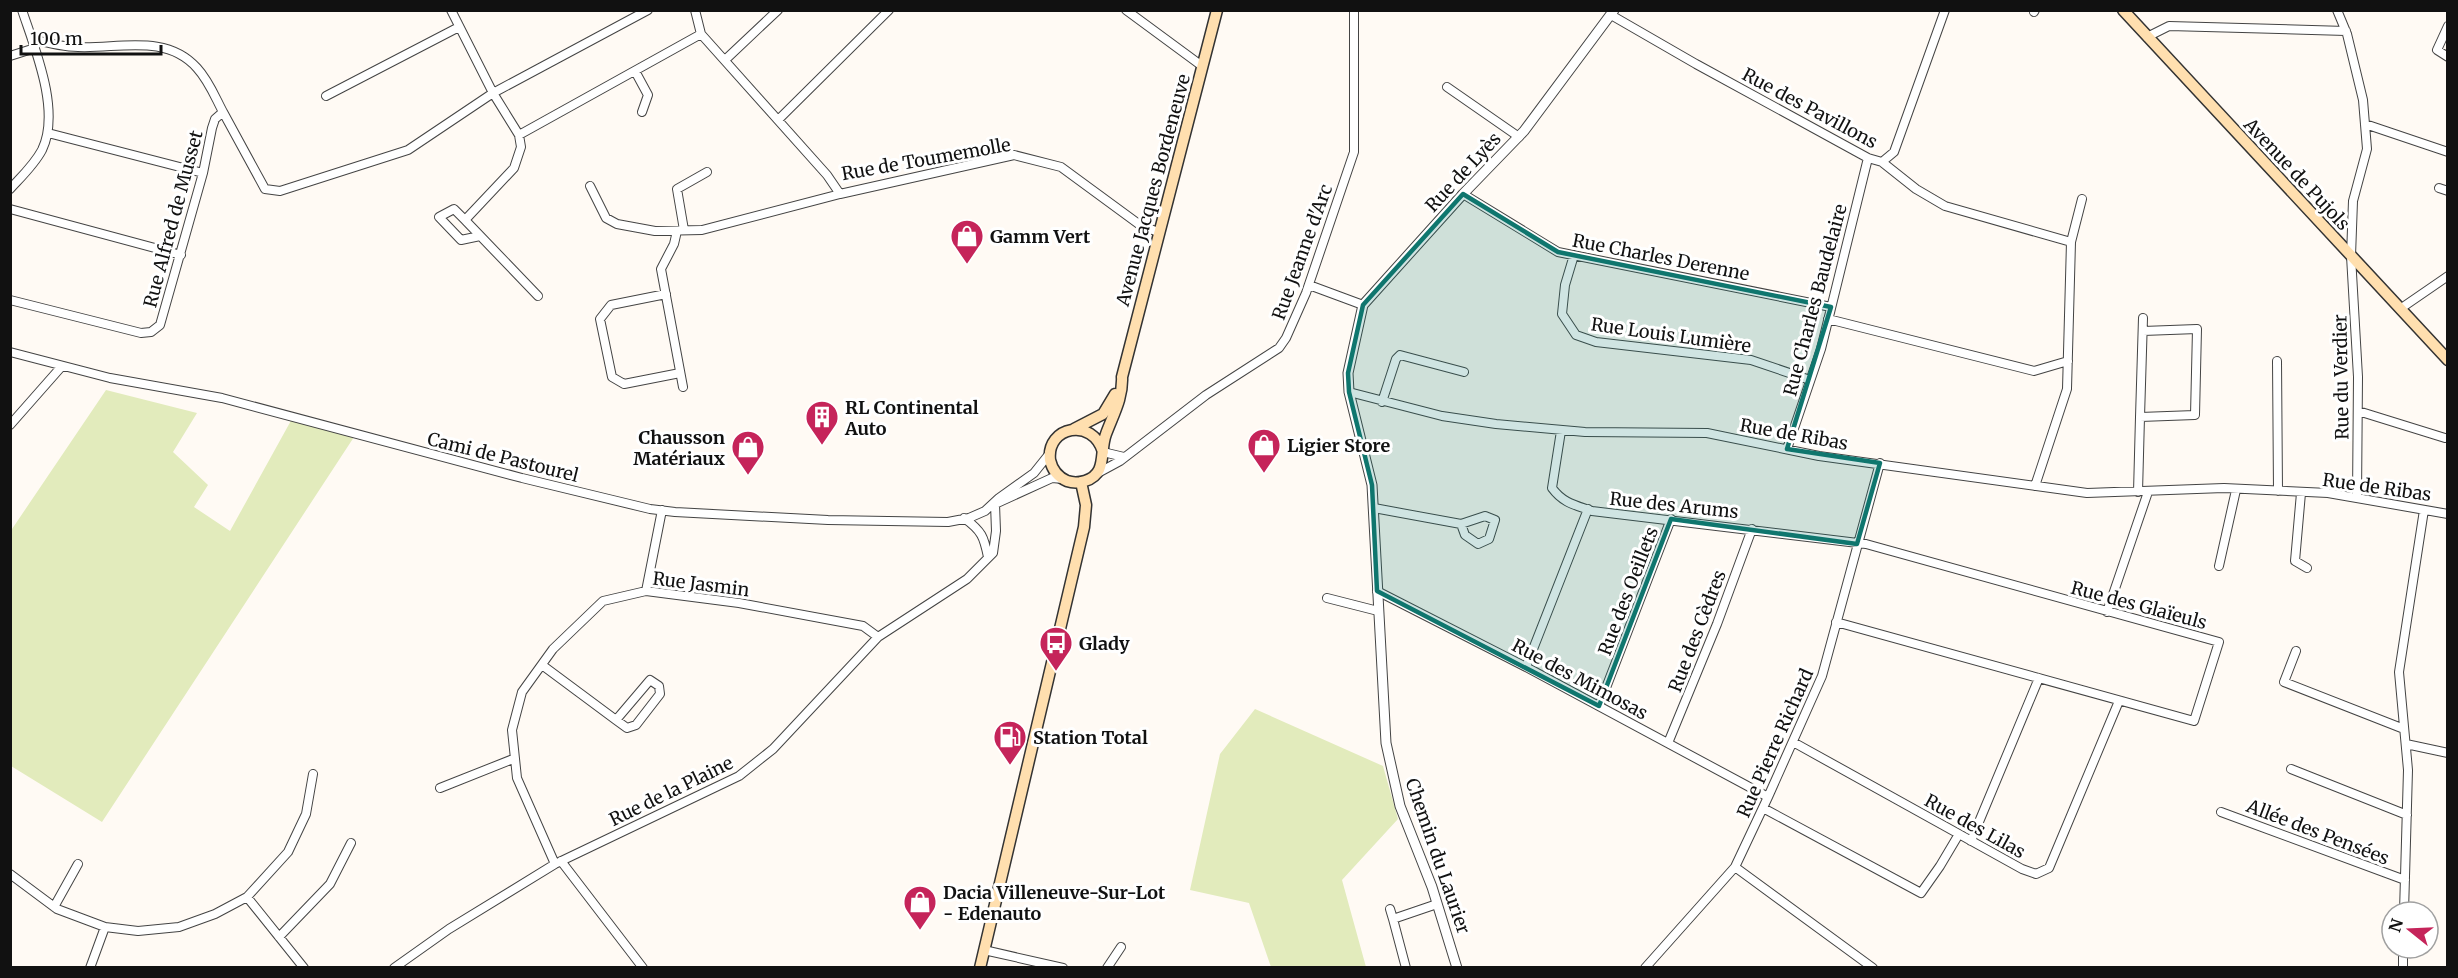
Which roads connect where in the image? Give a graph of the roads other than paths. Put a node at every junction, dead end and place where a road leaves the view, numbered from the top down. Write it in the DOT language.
graph roads {
  1 [pos="22,10"];
  2 [pos="648,10"];
  3 [pos="695,10"];
  4 [pos="778,10"];
  5 [pos="889,10"];
  6 [pos="1126,10"];
  7 [pos="1217,10"];
  8 [pos="1354,10"];
  9 [pos="1945,10"];
  10 [pos="2123,10"];
  11 [pos="2337,10"];
  12 [pos="454,12"];
  13 [pos="1613,13"];
  14 [pos="2448,26"];
  15 [pos="459,27"];
  16 [pos="2346,31"];
  17 [pos="701,34"];
  18 [pos="2147,37"];
  19 [pos="32,39"];
  20 [pos="34,48"];
  21 [pos="10,56"];
  22 [pos="2448,57"];
  23 [pos="725,60"];
  24 [pos="1202,66"];
  25 [pos="635,71"];
  26 [pos="1447,87"];
  27 [pos="493,93"];
  28 [pos="326,96"];
  29 [pos="223,112"];
  30 [pos="642,112"];
  31 [pos="778,120"];
  32 [pos="2365,124"];
  33 [pos="48,133"];
  34 [pos="519,135"];
  35 [pos="1519,137"];
  36 [pos="2448,152"];
  37 [pos="1868,158"];
  38 [pos="1882,162"];
  39 [pos="706,172"];
  40 [pos="203,173"];
  41 [pos="590,186"];
  42 [pos="2439,188"];
  43 [pos="10,189"];
  44 [pos="2448,191"];
  45 [pos="840,194"];
  46 [pos="1463,194"];
  47 [pos="2082,199"];
  48 [pos="10,208"];
  49 [pos="465,220"];
  50 [pos="680,230"];
  51 [pos="1158,232"];
  52 [pos="480,236"];
  53 [pos="2071,242"];
  54 [pos="181,255"];
  55 [pos="1574,255"];
  56 [pos="2351,256"];
  57 [pos="2448,276"];
  58 [pos="1309,285"];
  59 [pos="666,294"];
  60 [pos="538,296"];
  61 [pos="10,300"];
  62 [pos="1363,305"];
  63 [pos="1831,307"];
  64 [pos="2400,309"];
  65 [pos="2143,318"];
  66 [pos="1828,320"];
  67 [pos="2143,331"];
  68 [pos="10,352"];
  69 [pos="2448,360"];
  70 [pos="2068,361"];
  71 [pos="2277,361"];
  72 [pos="62,366"];
  73 [pos="1464,372"];
  74 [pos="680,373"];
  75 [pos="1122,377"];
  76 [pos="1810,380"];
  77 [pos="683,387"];
  78 [pos="1349,392"];
  79 [pos="1382,402"];
  80 [pos="2358,411"];
  81 [pos="2140,417"];
  82 [pos="10,425"];
  83 [pos="1071,430"];
  84 [pos="1561,431"];
  85 [pos="2445,438"];
  86 [pos="1787,449"];
  87 [pos="1103,452"];
  88 [pos="1050,453"];
  89 [pos="1124,457"];
  90 [pos="1880,463"];
  91 [pos="1096,474"];
  92 [pos="1063,479"];
  93 [pos="1081,482"];
  94 [pos="2035,486"];
  95 [pos="2236,490"];
  96 [pos="2278,491"];
  97 [pos="2139,492"];
  98 [pos="2148,492"];
  99 [pos="2301,493"];
  100 [pos="2357,497"];
  101 [pos="995,504"];
  102 [pos="1374,508"];
  103 [pos="662,510"];
  104 [pos="1588,510"];
  105 [pos="2424,510"];
  106 [pos="2448,514"];
  107 [pos="964,519"];
  108 [pos="1671,519"];
  109 [pos="1461,524"];
  110 [pos="1752,529"];
  111 [pos="1857,544"];
  112 [pos="988,557"];
  113 [pos="2219,566"];
  114 [pos="2307,568"];
  115 [pos="646,591"];
  116 [pos="1377,591"];
  117 [pos="1327,598"];
  118 [pos="1378,612"];
  119 [pos="2107,612"];
  120 [pos="1836,622"];
  121 [pos="878,637"];
  122 [pos="2296,651"];
  123 [pos="542,665"];
  124 [pos="1526,667"];
  125 [pos="2039,678"];
  126 [pos="2119,701"];
  127 [pos="1599,706"];
  128 [pos="616,720"];
  129 [pos="2404,729"];
  130 [pos="1793,742"];
  131 [pos="1668,743"];
  132 [pos="2406,744"];
  133 [pos="2448,753"];
  134 [pos="513,759"];
  135 [pos="2291,769"];
  136 [pos="313,774"];
  137 [pos="440,788"];
  138 [pos="1768,797"];
  139 [pos="1763,808"];
  140 [pos="2221,812"];
  141 [pos="2407,815"];
  142 [pos="1959,834"];
  143 [pos="1971,841"];
  144 [pos="351,843"];
  145 [pos="558,862"];
  146 [pos="78,864"];
  147 [pos="1735,867"];
  148 [pos="10,874"];
  149 [pos="2405,880"];
  150 [pos="247,897"];
  151 [pos="2404,900"];
  152 [pos="1437,904"];
  153 [pos="54,907"];
  154 [pos="1390,909"];
  155 [pos="1393,919"];
  156 [pos="105,927"];
  157 [pos="279,937"];
  158 [pos="1121,948"];
  159 [pos="984,950"];
  160 [pos="90,968"];
  161 [pos="304,968"];
  162 [pos="394,968"];
  163 [pos="643,968"];
  164 [pos="980,968"];
  165 [pos="1063,968"];
  166 [pos="1107,968"];
  167 [pos="1406,968"];
  168 [pos="1457,968"];
  169 [pos="1645,968"];
  170 [pos="1873,968"];
  1 -- 19 [label="street"];
  2 -- 27 [label="street"];
  3 -- 17 [label="street, Rue de Toumemolle"];
  4 -- 23 [label="street"];
  5 -- 31 [label="street"];
  6 -- 24 [label="street"];
  7 -- 24 [label="main road, Avenue Jacques Bordeneuve"];
  8 -- 58 [label="street, Rue Jeanne d'Arc"];
  9 -- 38 [label="street, Rue des Pavillons"];
  10 -- 18 [label="main road, Avenue de Pujols"];
  11 -- 16 [label="street, Rue du Verdier"];
  12 -- 15 [label="street"];
  13 -- 35 [label="street, Rue de Lyès"];
  13 -- 37 [label="street, Rue des Pavillons"];
  14 -- 22 [label="street"];
  15 -- 27 [label="street"];
  15 -- 28 [label="street"];
  16 -- 18 [label="street"];
  16 -- 32 [label="street, Rue du Verdier"];
  17 -- 23 [label="street, Rue de Toumemolle"];
  17 -- 25 [label="street"];
  18 -- 56 [label="main road, Avenue de Pujols"];
  19 -- 20 [label="street"];
  19 -- 29 [label="street, Rue Alfred de Musset"];
  20 -- 21 [label="street"];
  20 -- 33 [label="street"];
  23 -- 31 [label="street, Rue de Toumemolle"];
  24 -- 51 [label="main road, Avenue Jacques Bordeneuve"];
  25 -- 30 [label="street"];
  25 -- 34 [label="street"];
  26 -- 35 [label="street"];
  27 -- 29 [label="street, Rue Alfred de Musset"];
  27 -- 34 [label="street"];
  29 -- 40 [label="street, Rue Alfred de Musset"];
  31 -- 45 [label="street, Rue de Toumemolle"];
  32 -- 36 [label="street"];
  32 -- 56 [label="street, Rue du Verdier"];
  33 -- 40 [label="street"];
  33 -- 43 [label="street"];
  34 -- 49 [label="street"];
  35 -- 46 [label="street, Rue de Lyès"];
  37 -- 38 [label="street, Rue des Pavillons"];
  37 -- 63 [label="street, Rue Charles Baudelaire"];
  38 -- 53 [label="street"];
  39 -- 50 [label="street"];
  40 -- 54 [label="street, Rue Alfred de Musset"];
  41 -- 50 [label="street"];
  42 -- 44 [label="street"];
  45 -- 50 [label="street"];
  45 -- 51 [label="street, Rue de Toumemolle"];
  46 -- 55 [label="street, Rue Charles Derenne"];
  46 -- 62 [label="street, Rue de Lyès"];
  47 -- 53 [label="street"];
  48 -- 54 [label="street"];
  49 -- 52 [label="street"];
  49 -- 52 [label="street"];
  50 -- 59 [label="street"];
  51 -- 75 [label="main road, Avenue Jacques Bordeneuve"];
  52 -- 60 [label="street"];
  53 -- 70 [label="street"];
  54 -- 61 [label="street, Rue Alfred de Musset"];
  55 -- 63 [label="street, Rue Charles Derenne"];
  55 -- 76 [label="street, Rue Louis Lumière"];
  56 -- 64 [label="main road, Avenue de Pujols"];
  56 -- 80 [label="street, Rue du Verdier"];
  57 -- 64 [label="street"];
  58 -- 62 [label="street"];
  58 -- 89 [label="street, Rue Jeanne d'Arc"];
  59 -- 74 [label="street"];
  59 -- 74 [label="street"];
  62 -- 78 [label="street, Chemin du Laurier"];
  63 -- 66 [label="street, Rue Charles Baudelaire"];
  64 -- 69 [label="main road, Avenue de Pujols"];
  65 -- 67 [label="street"];
  66 -- 70 [label="street"];
  66 -- 76 [label="street, Rue Charles Baudelaire"];
  67 -- 81 [label="street"];
  67 -- 81 [label="street"];
  68 -- 72 [label="street, Cami de Pastourel"];
  70 -- 94 [label="street"];
  71 -- 96 [label="street"];
  72 -- 82 [label="street"];
  72 -- 103 [label="street, Cami de Pastourel"];
  73 -- 79 [label="street"];
  74 -- 77 [label="street"];
  75 -- 83 [label="main road, Avenue Jacques Bordeneuve"];
  75 -- 87 [label="main road, Avenue Jacques Bordeneuve"];
  76 -- 86 [label="street, Rue Charles Baudelaire"];
  78 -- 79 [label="street, Rue de Ribas"];
  78 -- 102 [label="street, Chemin du Laurier"];
  79 -- 84 [label="street, Rue de Ribas"];
  80 -- 85 [label="street"];
  80 -- 100 [label="street, Rue du Verdier"];
  81 -- 97 [label="street"];
  83 -- 87 [label="main road"];
  83 -- 88 [label="main road"];
  84 -- 86 [label="street, Rue de Ribas"];
  84 -- 104 [label="street, Rue des Arums"];
  86 -- 90 [label="street, Rue de Ribas"];
  87 -- 89 [label="street"];
  87 -- 91 [label="main road"];
  88 -- 92 [label="main road"];
  88 -- 101 [label="street, Cami de Pastourel"];
  89 -- 91 [label="street, Rue Jeanne d'Arc"];
  90 -- 94 [label="street, Rue de Ribas"];
  90 -- 111 [label="street, Rue Pierre Richard"];
  91 -- 93 [label="main road"];
  92 -- 93 [label="main road"];
  92 -- 101 [label="street, Cami de Pastourel"];
  93 -- 159 [label="main road"];
  94 -- 97 [label="street, Rue de Ribas"];
  95 -- 96 [label="street, Rue de Ribas"];
  95 -- 98 [label="street, Rue de Ribas"];
  95 -- 113 [label="street"];
  96 -- 99 [label="street, Rue de Ribas"];
  97 -- 98 [label="street, Rue de Ribas"];
  98 -- 119 [label="street"];
  99 -- 100 [label="street, Rue de Ribas"];
  99 -- 114 [label="street, Rue de Ribas"];
  100 -- 105 [label="street, Rue de Ribas"];
  101 -- 107 [label="street, Cami de Pastourel"];
  101 -- 112 [label="street, Rue de la Plaine"];
  102 -- 109 [label="street"];
  102 -- 116 [label="street, Chemin du Laurier"];
  103 -- 107 [label="street, Cami de Pastourel"];
  103 -- 115 [label="street"];
  104 -- 108 [label="street, Rue des Arums"];
  104 -- 124 [label="street"];
  105 -- 106 [label="street, Rue de Ribas"];
  105 -- 129 [label="street"];
  107 -- 112 [label="street"];
  108 -- 110 [label="street, Rue des Arums"];
  108 -- 127 [label="street, Rue des Oeillets"];
  109 -- 109 [label="street"];
  110 -- 111 [label="street, Rue des Arums"];
  110 -- 131 [label="street, Rue des Cèdres"];
  111 -- 119 [label="street, Rue des Glaïeuls"];
  111 -- 120 [label="street, Rue Pierre Richard"];
  112 -- 121 [label="street, Rue de la Plaine"];
  115 -- 121 [label="street, Rue Jasmin"];
  115 -- 123 [label="street, Rue Jasmin"];
  116 -- 118 [label="street, Chemin du Laurier"];
  116 -- 124 [label="street, Rue des Mimosas"];
  117 -- 118 [label="street"];
  118 -- 152 [label="street, Chemin du Laurier"];
  119 -- 126 [label="street, Rue des Glaïeuls"];
  120 -- 125 [label="street, Rue des Glaïeuls"];
  120 -- 130 [label="street, Rue Pierre Richard"];
  121 -- 145 [label="street, Rue de la Plaine"];
  122 -- 129 [label="street"];
  123 -- 128 [label="street"];
  123 -- 134 [label="street, Rue Jasmin"];
  124 -- 127 [label="street, Rue des Mimosas"];
  125 -- 126 [label="street, Rue des Glaïeuls"];
  125 -- 143 [label="street"];
  126 -- 143 [label="street, Rue des Lilas"];
  127 -- 131 [label="street, Rue des Mimosas"];
  128 -- 128 [label="street"];
  129 -- 132 [label="street"];
  130 -- 138 [label="street, Rue Pierre Richard"];
  130 -- 142 [label="street, Rue des Lilas"];
  131 -- 138 [label="street, Rue des Mimosas"];
  132 -- 133 [label="street"];
  132 -- 141 [label="street"];
  134 -- 137 [label="street"];
  134 -- 145 [label="street, Rue Jasmin"];
  135 -- 141 [label="street"];
  136 -- 150 [label="street"];
  138 -- 139 [label="street, Rue Pierre Richard"];
  139 -- 142 [label="street"];
  139 -- 147 [label="street, Rue Pierre Richard"];
  140 -- 149 [label="street, Allée des Pensées"];
  141 -- 149 [label="street"];
  142 -- 143 [label="street, Rue des Lilas"];
  144 -- 157 [label="street"];
  145 -- 162 [label="street, Rue de la Plaine"];
  145 -- 163 [label="street, Rue Jasmin"];
  146 -- 153 [label="street"];
  147 -- 169 [label="street, Rue Pierre Richard"];
  147 -- 170 [label="street"];
  148 -- 153 [label="street"];
  149 -- 151 [label="street"];
  150 -- 156 [label="street"];
  150 -- 157 [label="street"];
  152 -- 155 [label="street"];
  152 -- 168 [label="street, Chemin du Laurier"];
  153 -- 156 [label="street"];
  154 -- 155 [label="street"];
  155 -- 167 [label="street"];
  156 -- 160 [label="street"];
  157 -- 161 [label="street"];
  158 -- 166 [label="street"];
  159 -- 164 [label="main road"];
  159 -- 165 [label="street"];
}
